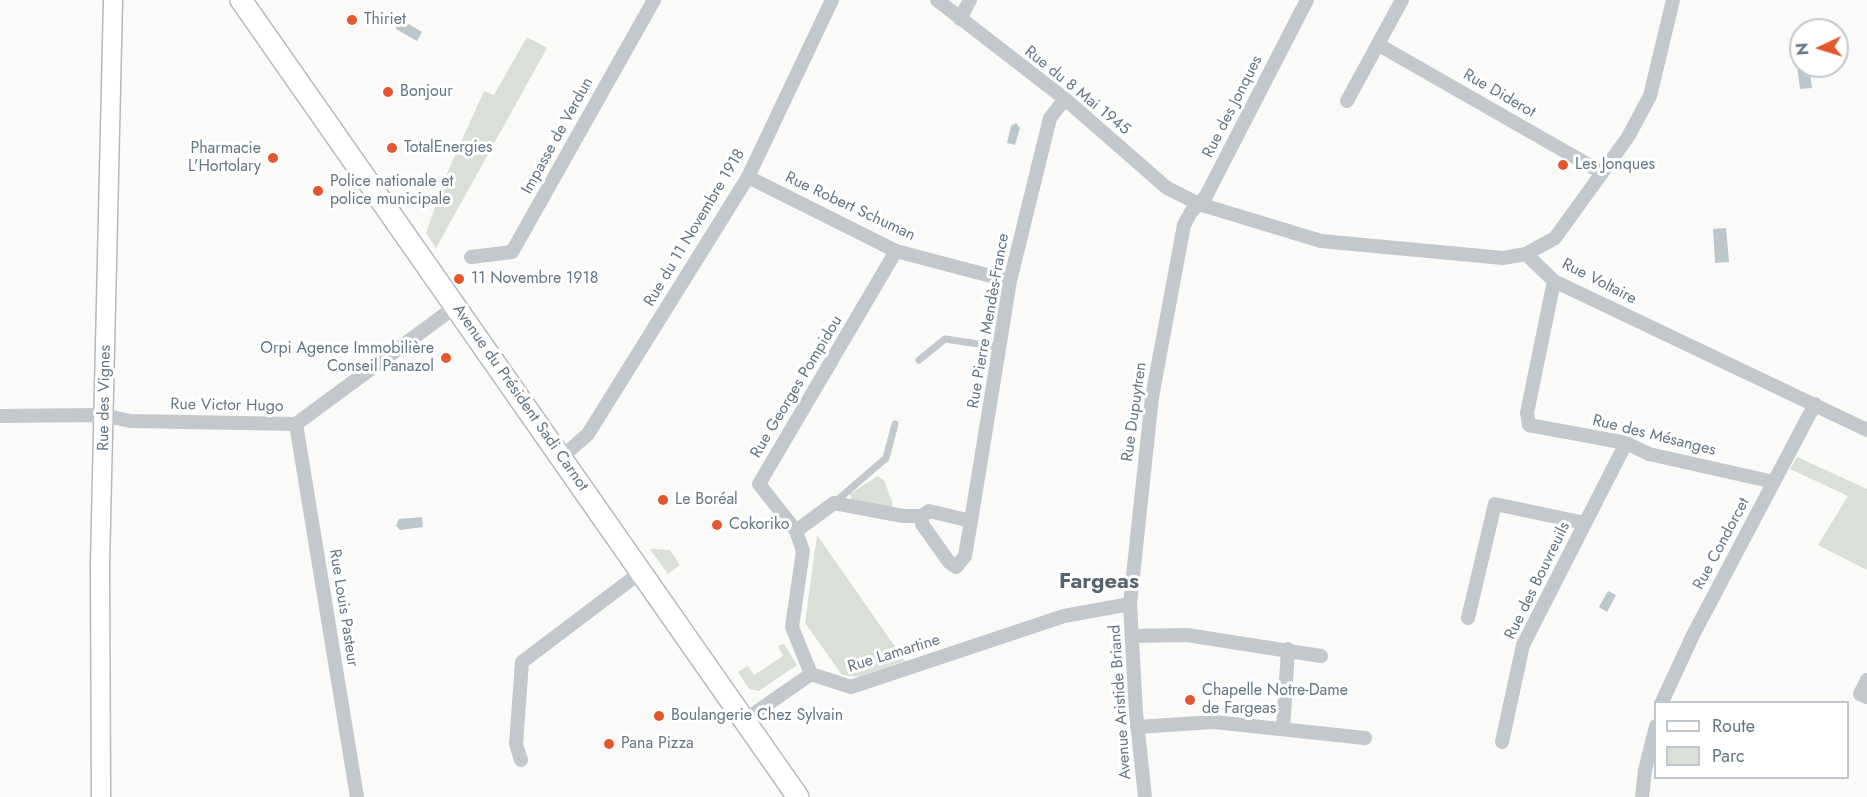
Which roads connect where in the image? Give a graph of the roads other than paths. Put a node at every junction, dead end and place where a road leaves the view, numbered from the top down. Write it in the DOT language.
graph roads {
  1 [pos="113,0"];
  2 [pos="241,0"];
  3 [pos="654,0"];
  4 [pos="832,0"];
  5 [pos="937,0"];
  6 [pos="970,0"];
  7 [pos="1307,0"];
  8 [pos="1402,0"];
  9 [pos="1673,0"];
  10 [pos="960,19"];
  11 [pos="1379,45"];
  12 [pos="1065,99"];
  13 [pos="1347,101"];
  14 [pos="1601,172"];
  15 [pos="748,177"];
  16 [pos="1199,204"];
  17 [pos="1184,225"];
  18 [pos="896,251"];
  19 [pos="1526,254"];
  20 [pos="471,257"];
  21 [pos="1554,280"];
  22 [pos="1010,281"];
  23 [pos="455,307"];
  24 [pos="999,347"];
  25 [pos="919,360"];
  26 [pos="1815,404"];
  27 [pos="103,415"];
  28 [pos="0,416"];
  29 [pos="1841,417"];
  30 [pos="1867,418"];
  31 [pos="296,424"];
  32 [pos="895,424"];
  33 [pos="1867,430"];
  34 [pos="1626,443"];
  35 [pos="561,458"];
  36 [pos="1774,482"];
  37 [pos="834,503"];
  38 [pos="922,516"];
  39 [pos="971,521"];
  40 [pos="1585,523"];
  41 [pos="796,531"];
  42 [pos="641,572"];
  43 [pos="1130,604"];
  44 [pos="1468,618"];
  45 [pos="1132,636"];
  46 [pos="1288,649"];
  47 [pos="1321,656"];
  48 [pos="811,674"];
  49 [pos="1867,680"];
  50 [pos="1867,697"];
  51 [pos="1662,701"];
  52 [pos="745,720"];
  53 [pos="1137,727"];
  54 [pos="1283,729"];
  55 [pos="1654,734"];
  56 [pos="1365,738"];
  57 [pos="1502,742"];
  58 [pos="521,760"];
  59 [pos="101,797"];
  60 [pos="357,797"];
  61 [pos="798,797"];
  62 [pos="1145,797"];
  63 [pos="1642,797"];
  1 -- 27 [label="street, Rue des Vignes"];
  2 -- 23 [label="main road, Avenue du Président Sadi Carnot"];
  3 -- 20 [label="street, Impasse de Verdun"];
  4 -- 15 [label="street, Rue du 11 Novembre 1918"];
  5 -- 10 [label="street, Rue du 8 Mai 1945"];
  6 -- 10 [label="street"];
  7 -- 16 [label="street, Rue des Jonques"];
  8 -- 11 [label="street"];
  9 -- 14 [label="street"];
  10 -- 12 [label="street, Rue du 8 Mai 1945"];
  11 -- 13 [label="street"];
  11 -- 14 [label="street, Rue Diderot"];
  12 -- 16 [label="street, Rue du 8 Mai 1945"];
  12 -- 22 [label="street, Rue Pierre Mendès-France"];
  14 -- 19 [label="street"];
  15 -- 18 [label="street, Rue Robert Schuman"];
  15 -- 35 [label="street, Rue du 11 Novembre 1918"];
  16 -- 17 [label="street, Rue des Jonques"];
  16 -- 19 [label="street"];
  17 -- 43 [label="street, Rue Dupuytren"];
  18 -- 22 [label="street, Rue Robert Schuman"];
  18 -- 41 [label="street, Rue Georges Pompidou"];
  19 -- 21 [label="street, Rue Voltaire"];
  21 -- 26 [label="street, Rue Voltaire"];
  21 -- 34 [label="street, Rue des Mésanges"];
  22 -- 24 [label="street, Rue Pierre Mendès-France"];
  23 -- 31 [label="street, Rue Victor Hugo"];
  23 -- 35 [label="main road, Avenue du Président Sadi Carnot"];
  24 -- 25 [label="lane"];
  24 -- 39 [label="street, Rue Pierre Mendès-France"];
  26 -- 29 [label="street, Rue Voltaire"];
  26 -- 36 [label="street, Rue Condorcet"];
  27 -- 28 [label="street, Rue Victor Hugo"];
  27 -- 31 [label="street, Rue Victor Hugo"];
  27 -- 59 [label="street, Rue des Vignes"];
  29 -- 30 [label="street"];
  29 -- 33 [label="street, Rue Voltaire"];
  31 -- 60 [label="street, Rue Louis Pasteur"];
  32 -- 37 [label="lane"];
  34 -- 36 [label="street, Rue des Mésanges"];
  34 -- 40 [label="street, Rue des Bouvreuils"];
  35 -- 42 [label="main road, Avenue du Président Sadi Carnot"];
  36 -- 51 [label="street, Rue Condorcet"];
  37 -- 38 [label="street"];
  37 -- 41 [label="street"];
  38 -- 39 [label="street"];
  38 -- 39 [label="street, Rue Pierre Mendès-France"];
  40 -- 44 [label="street"];
  40 -- 57 [label="street, Rue des Bouvreuils"];
  41 -- 48 [label="street, Rue Georges Pompidou"];
  42 -- 52 [label="main road, Avenue du Président Sadi Carnot"];
  42 -- 58 [label="street"];
  43 -- 45 [label="street, Avenue Aristide Briand"];
  43 -- 48 [label="street, Rue Lamartine"];
  45 -- 46 [label="street"];
  45 -- 53 [label="street, Avenue Aristide Briand"];
  46 -- 47 [label="street"];
  46 -- 54 [label="street"];
  48 -- 52 [label="street"];
  49 -- 50 [label="street"];
  52 -- 61 [label="main road, Avenue du Président Sadi Carnot"];
  53 -- 54 [label="street"];
  53 -- 62 [label="street, Avenue Aristide Briand"];
  54 -- 56 [label="street"];
  55 -- 63 [label="street"];
}
